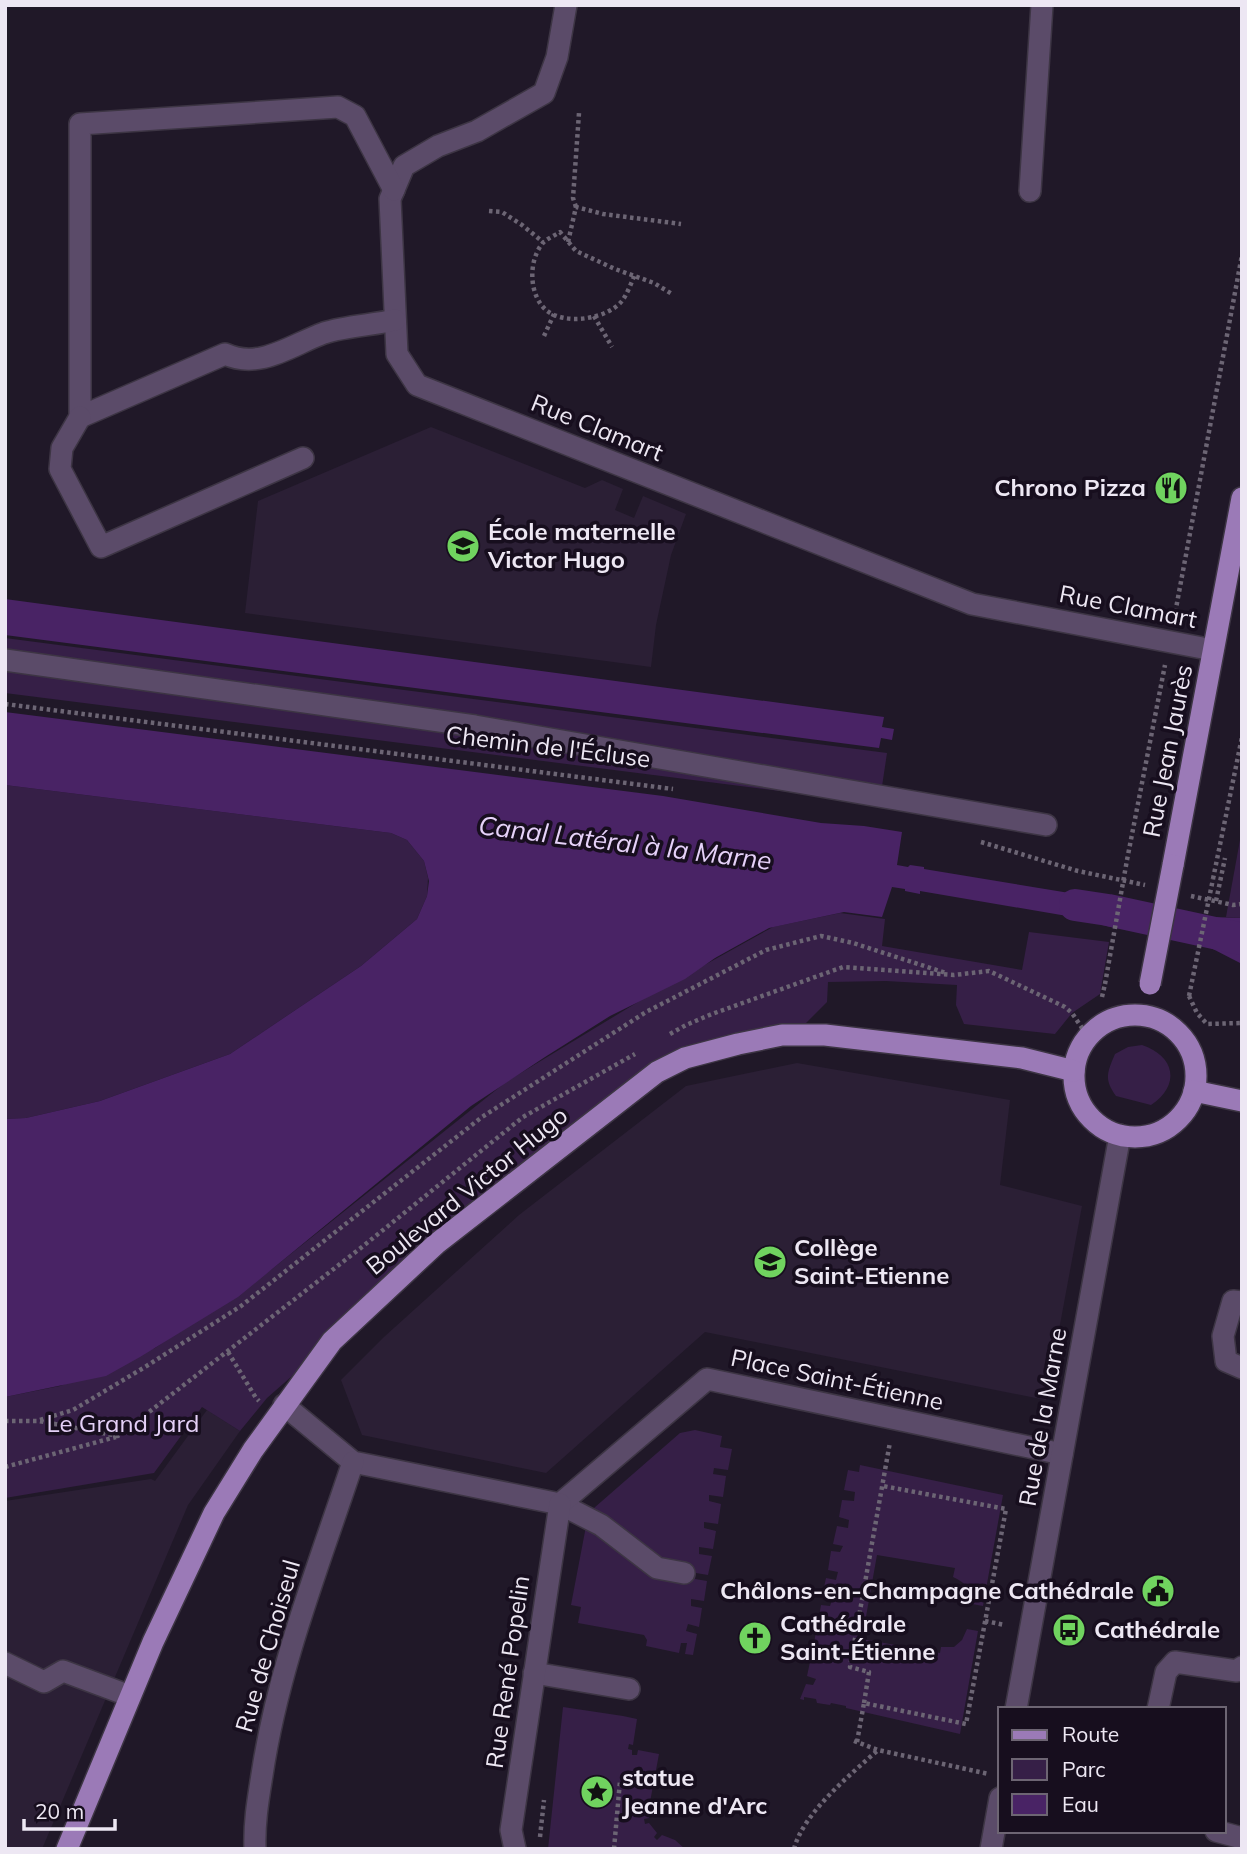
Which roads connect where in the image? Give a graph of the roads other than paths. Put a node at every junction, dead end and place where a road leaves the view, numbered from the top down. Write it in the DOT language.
graph roads {
  1 [pos="566,5"];
  2 [pos="1042,5"];
  3 [pos="394,190"];
  4 [pos="1030,191"];
  5 [pos="395,320"];
  6 [pos="80,417"];
  7 [pos="303,458"];
  8 [pos="1242,498"];
  9 [pos="1213,650"];
  10 [pos="5,660"];
  11 [pos="1046,825"];
  12 [pos="1146,1015"];
  13 [pos="1074,1071"];
  14 [pos="1194,1091"];
  15 [pos="1242,1101"];
  16 [pos="1120,1135"];
  17 [pos="1242,1302"];
  18 [pos="1242,1368"];
  19 [pos="284,1405"];
  20 [pos="1062,1454"];
  21 [pos="353,1462"];
  22 [pos="560,1504"];
  23 [pos="684,1573"];
  24 [pos="5,1663"];
  25 [pos="1242,1667"];
  26 [pos="534,1674"];
  27 [pos="629,1689"];
  28 [pos="130,1696"];
  29 [pos="1016,1707"];
  30 [pos="1158,1707"];
  31 [pos="998,1809"];
  32 [pos="1223,1833"];
  33 [pos="1242,1838"];
  34 [pos="67,1849"];
  35 [pos="255,1849"];
  36 [pos="514,1849"];
  37 [pos="991,1849"];
  1 -- 3 [label="street, Rue Clamart"];
  2 -- 4 [label="street"];
  3 -- 5 [label="street, Rue Clamart"];
  3 -- 6 [label="street"];
  5 -- 6 [label="street"];
  5 -- 9 [label="street, Rue Clamart"];
  6 -- 7 [label="street"];
  8 -- 9 [label="main road, Rue Jean Jaurès"];
  9 -- 12 [label="main road, Rue Jean Jaurès, bridge"];
  10 -- 11 [label="street, Chemin de l'Écluse"];
  12 -- 13 [label="main road"];
  12 -- 14 [label="main road"];
  13 -- 16 [label="main road"];
  13 -- 19 [label="main road, Boulevard Victor Hugo"];
  14 -- 15 [label="main road"];
  14 -- 16 [label="main road"];
  16 -- 20 [label="street, Rue de la Marne"];
  17 -- 18 [label="street"];
  19 -- 21 [label="street"];
  19 -- 28 [label="main road, Boulevard Victor Hugo"];
  20 -- 22 [label="street, Place Saint-Étienne"];
  20 -- 29 [label="street, Rue de la Marne"];
  21 -- 22 [label="street"];
  21 -- 35 [label="street, Rue de Choiseul"];
  22 -- 23 [label="street"];
  22 -- 26 [label="street, Rue René Popelin"];
  24 -- 28 [label="street"];
  25 -- 30 [label="street"];
  26 -- 27 [label="street"];
  26 -- 36 [label="street, Rue René Popelin"];
  28 -- 34 [label="main road, Boulevard Victor Hugo"];
  31 -- 37 [label="street"];
  32 -- 33 [label="street"];
}
